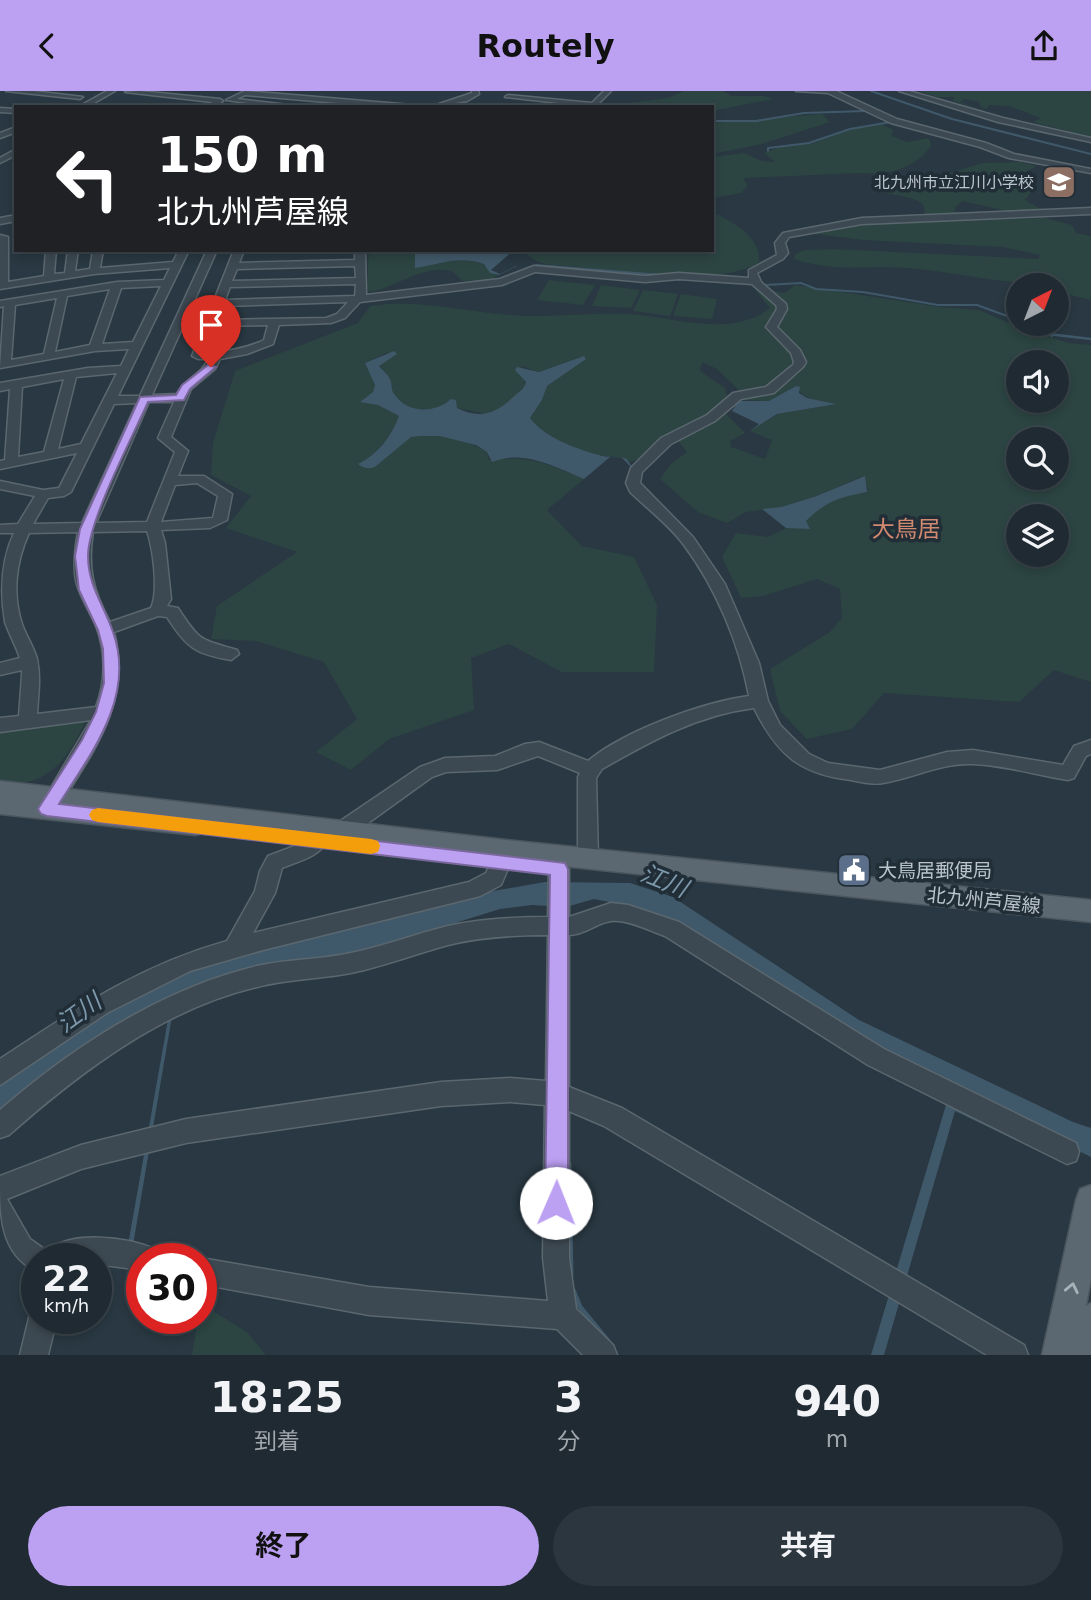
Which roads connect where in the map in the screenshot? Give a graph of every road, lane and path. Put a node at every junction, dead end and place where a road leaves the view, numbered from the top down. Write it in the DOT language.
graph roads {
  1 [pos="9,91"];
  2 [pos="92,91"];
  3 [pos="112,91"];
  4 [pos="222,91"];
  5 [pos="238,91"];
  6 [pos="364,91"];
  7 [pos="475,91"];
  8 [pos="515,91"];
  9 [pos="523,91"];
  10 [pos="608,91"];
  11 [pos="799,91"];
  12 [pos="828,91"];
  13 [pos="902,91"];
  14 [pos="129,92"];
  15 [pos="913,92"];
  16 [pos="329,95"];
  17 [pos="391,95"];
  18 [pos="80,97"];
  19 [pos="601,99"];
  20 [pos="126,101"];
  21 [pos="349,101"];
  22 [pos="504,103"];
  23 [pos="63,105"];
  24 [pos="85,105"];
  25 [pos="104,105"];
  26 [pos="169,105"];
  27 [pos="213,105"];
  28 [pos="282,105"];
  29 [pos="343,105"];
  30 [pos="376,105"];
  31 [pos="442,105"];
  32 [pos="563,105"];
  33 [pos="594,105"];
  34 [pos="1091,139"];
  35 [pos="1091,171"];
  36 [pos="1091,211"];
  37 [pos="2,238"];
  38 [pos="51,252"];
  39 [pos="73,252"];
  40 [pos="98,252"];
  41 [pos="183,252"];
  42 [pos="211,252"];
  43 [pos="238,252"];
  44 [pos="360,252"];
  45 [pos="360,263"];
  46 [pos="177,265"];
  47 [pos="234,266"];
  48 [pos="94,271"];
  49 [pos="70,274"];
  50 [pos="49,278"];
  51 [pos="361,281"];
  52 [pos="755,281"];
  53 [pos="167,283"];
  54 [pos="117,285"];
  55 [pos="1,286"];
  56 [pos="63,293"];
  57 [pos="199,294"];
  58 [pos="355,300"];
  59 [pos="5,303"];
  60 [pos="274,322"];
  61 [pos="211,323"];
  62 [pos="136,345"];
  63 [pos="95,348"];
  64 [pos="50,355"];
  65 [pos="215,356"];
  66 [pos="2,364"];
  67 [pos="125,369"];
  68 [pos="71,373"];
  69 [pos="16,384"];
  70 [pos="0,387"];
  71 [pos="180,398"];
  72 [pos="144,399"];
  73 [pos="110,400"];
  74 [pos="86,446"];
  75 [pos="50,454"];
  76 [pos="5,464"];
  77 [pos="171,481"];
  78 [pos="0,485"];
  79 [pos="43,494"];
  80 [pos="152,526"];
  81 [pos="0,529"];
  82 [pos="86,529"];
  83 [pos="20,530"];
  84 [pos="4,587"];
  85 [pos="157,611"];
  86 [pos="7,624"];
  87 [pos="105,630"];
  88 [pos="231,654"];
  89 [pos="29,662"];
  90 [pos="0,669"];
  91 [pos="759,701"];
  92 [pos="104,712"];
  93 [pos="27,721"];
  94 [pos="0,725"];
  95 [pos="1091,747"];
  96 [pos="592,770"];
  97 [pos="0,790"];
  98 [pos="51,802"];
  99 [pos="0,805"];
  100 [pos="343,830"];
  101 [pos="318,840"];
  102 [pos="504,855"];
  103 [pos="588,858"];
  104 [pos="559,876"];
  105 [pos="1091,911"];
  106 [pos="557,917"];
  107 [pos="1091,925"];
  108 [pos="234,948"];
  109 [pos="0,1073"];
  110 [pos="558,1094"];
  111 [pos="0,1126"];
  112 [pos="1067,1152"];
  113 [pos="0,1189"];
  114 [pos="0,1209"];
  115 [pos="1089,1216"];
  116 [pos="21,1248"];
  117 [pos="217,1274"];
  118 [pos="563,1316"];
  119 [pos="1091,1320"];
  120 [pos="39,1334"];
  121 [pos="34,1355"];
  122 [pos="603,1355"];
  123 [pos="1014,1355"];
  124 [pos="1059,1355"];
  125 [pos="1084,1355"];
  1 -- 18 [label="street"];
  2 -- 18 [label="street"];
  3 -- 24 [label="street"];
  4 -- 5 [label="street"];
  6 -- 21 [label="street"];
  7 -- 31 [label="street"];
  8 -- 22 [label="street"];
  9 -- 19 [label="street"];
  10 -- 19 [label="street"];
  11 -- 12 [label="street"];
  12 -- 35 [label="street"];
  13 -- 34 [label="street"];
  14 -- 25 [label="street"];
  14 -- 27 [label="street"];
  15 -- 34 [label="street"];
  16 -- 21 [label="street"];
  16 -- 28 [label="street"];
  17 -- 30 [label="street"];
  18 -- 23 [label="street"];
  19 -- 33 [label="street"];
  20 -- 26 [label="street"];
  21 -- 29 [label="street"];
  21 -- 30 [label="street"];
  22 -- 32 [label="street"];
  36 -- 52 [label="street"];
  37 -- 55 [label="street"];
  38 -- 50 [label="street"];
  39 -- 49 [label="street"];
  40 -- 48 [label="street"];
  41 -- 46 [label="street"];
  42 -- 57 [label="street"];
  43 -- 47 [label="street"];
  44 -- 45 [label="street"];
  45 -- 47 [label="street"];
  45 -- 51 [label="street"];
  46 -- 48 [label="street"];
  46 -- 53 [label="street"];
  47 -- 57 [label="street"];
  48 -- 49 [label="street"];
  49 -- 50 [label="street"];
  50 -- 55 [label="street"];
  51 -- 57 [label="street"];
  51 -- 58 [label="street"];
  52 -- 58 [label="street"];
  52 -- 91 [label="street"];
  53 -- 54 [label="street"];
  53 -- 57 [label="street"];
  54 -- 56 [label="street"];
  54 -- 63 [label="street"];
  56 -- 59 [label="street"];
  56 -- 64 [label="street"];
  57 -- 58 [label="street"];
  57 -- 61 [label="street"];
  57 -- 62 [label="street"];
  57 -- 72 [label="street"];
  58 -- 60 [label="street"];
  59 -- 66 [label="street"];
  60 -- 61 [label="street"];
  60 -- 65 [label="street"];
  61 -- 65 [label="street"];
  62 -- 63 [label="street"];
  62 -- 67 [label="street"];
  63 -- 64 [label="street"];
  64 -- 66 [label="street"];
  65 -- 71 [label="street"];
  67 -- 68 [label="street"];
  67 -- 73 [label="street"];
  68 -- 69 [label="street"];
  68 -- 75 [label="street"];
  69 -- 70 [label="street"];
  69 -- 76 [label="street"];
  71 -- 72 [label="street"];
  71 -- 77 [label="street"];
  72 -- 73 [label="street"];
  72 -- 82 [label="street"];
  73 -- 74 [label="street"];
  74 -- 75 [label="street"];
  74 -- 79 [label="street"];
  75 -- 76 [label="street"];
  77 -- 80 [label="street"];
  77 -- 80 [label="street"];
  78 -- 79 [label="street"];
  79 -- 83 [label="street"];
  80 -- 82 [label="street"];
  80 -- 85 [label="street"];
  81 -- 83 [label="street"];
  82 -- 83 [label="street"];
  82 -- 87 [label="street"];
  83 -- 84 [label="street"];
  84 -- 86 [label="street"];
  85 -- 87 [label="street"];
  85 -- 88 [label="street"];
  86 -- 89 [label="street"];
  87 -- 92 [label="street"];
  89 -- 90 [label="street"];
  89 -- 93 [label="street"];
  91 -- 95 [label="street"];
  91 -- 96 [label="street"];
  92 -- 93 [label="street"];
  92 -- 98 [label="street"];
  93 -- 94 [label="street"];
  96 -- 100 [label="street"];
  96 -- 103 [label="street"];
  97 -- 98 [label="main road, 北九州芦屋線"];
  98 -- 99 [label="main road, 北九州芦屋線"];
  98 -- 100 [label="main road, 北九州芦屋線"];
  98 -- 101 [label="main road, 北九州芦屋線"];
  100 -- 102 [label="main road, 北九州芦屋線"];
  101 -- 102 [label="main road, 北九州芦屋線"];
  101 -- 108 [label="street"];
  102 -- 103 [label="main road, 北九州芦屋線"];
  102 -- 104 [label="main road, 北九州芦屋線"];
  102 -- 108 [label="street"];
  103 -- 105 [label="main road, 北九州芦屋線"];
  104 -- 106 [label="street"];
  104 -- 107 [label="main road, 北九州芦屋線"];
  106 -- 110 [label="street"];
  106 -- 111 [label="street"];
  106 -- 112 [label="street"];
  108 -- 109 [label="street"];
  110 -- 113 [label="street"];
  110 -- 118 [label="street"];
  110 -- 123 [label="street"];
  114 -- 116 [label="street"];
  124 -- 115 [label="main road, one-way"];
  117 -- 118 [label="street"];
  118 -- 122 [label="street"];
  119 -- 125 [label="main road"];
  120 -- 121 [label="street"];
}
